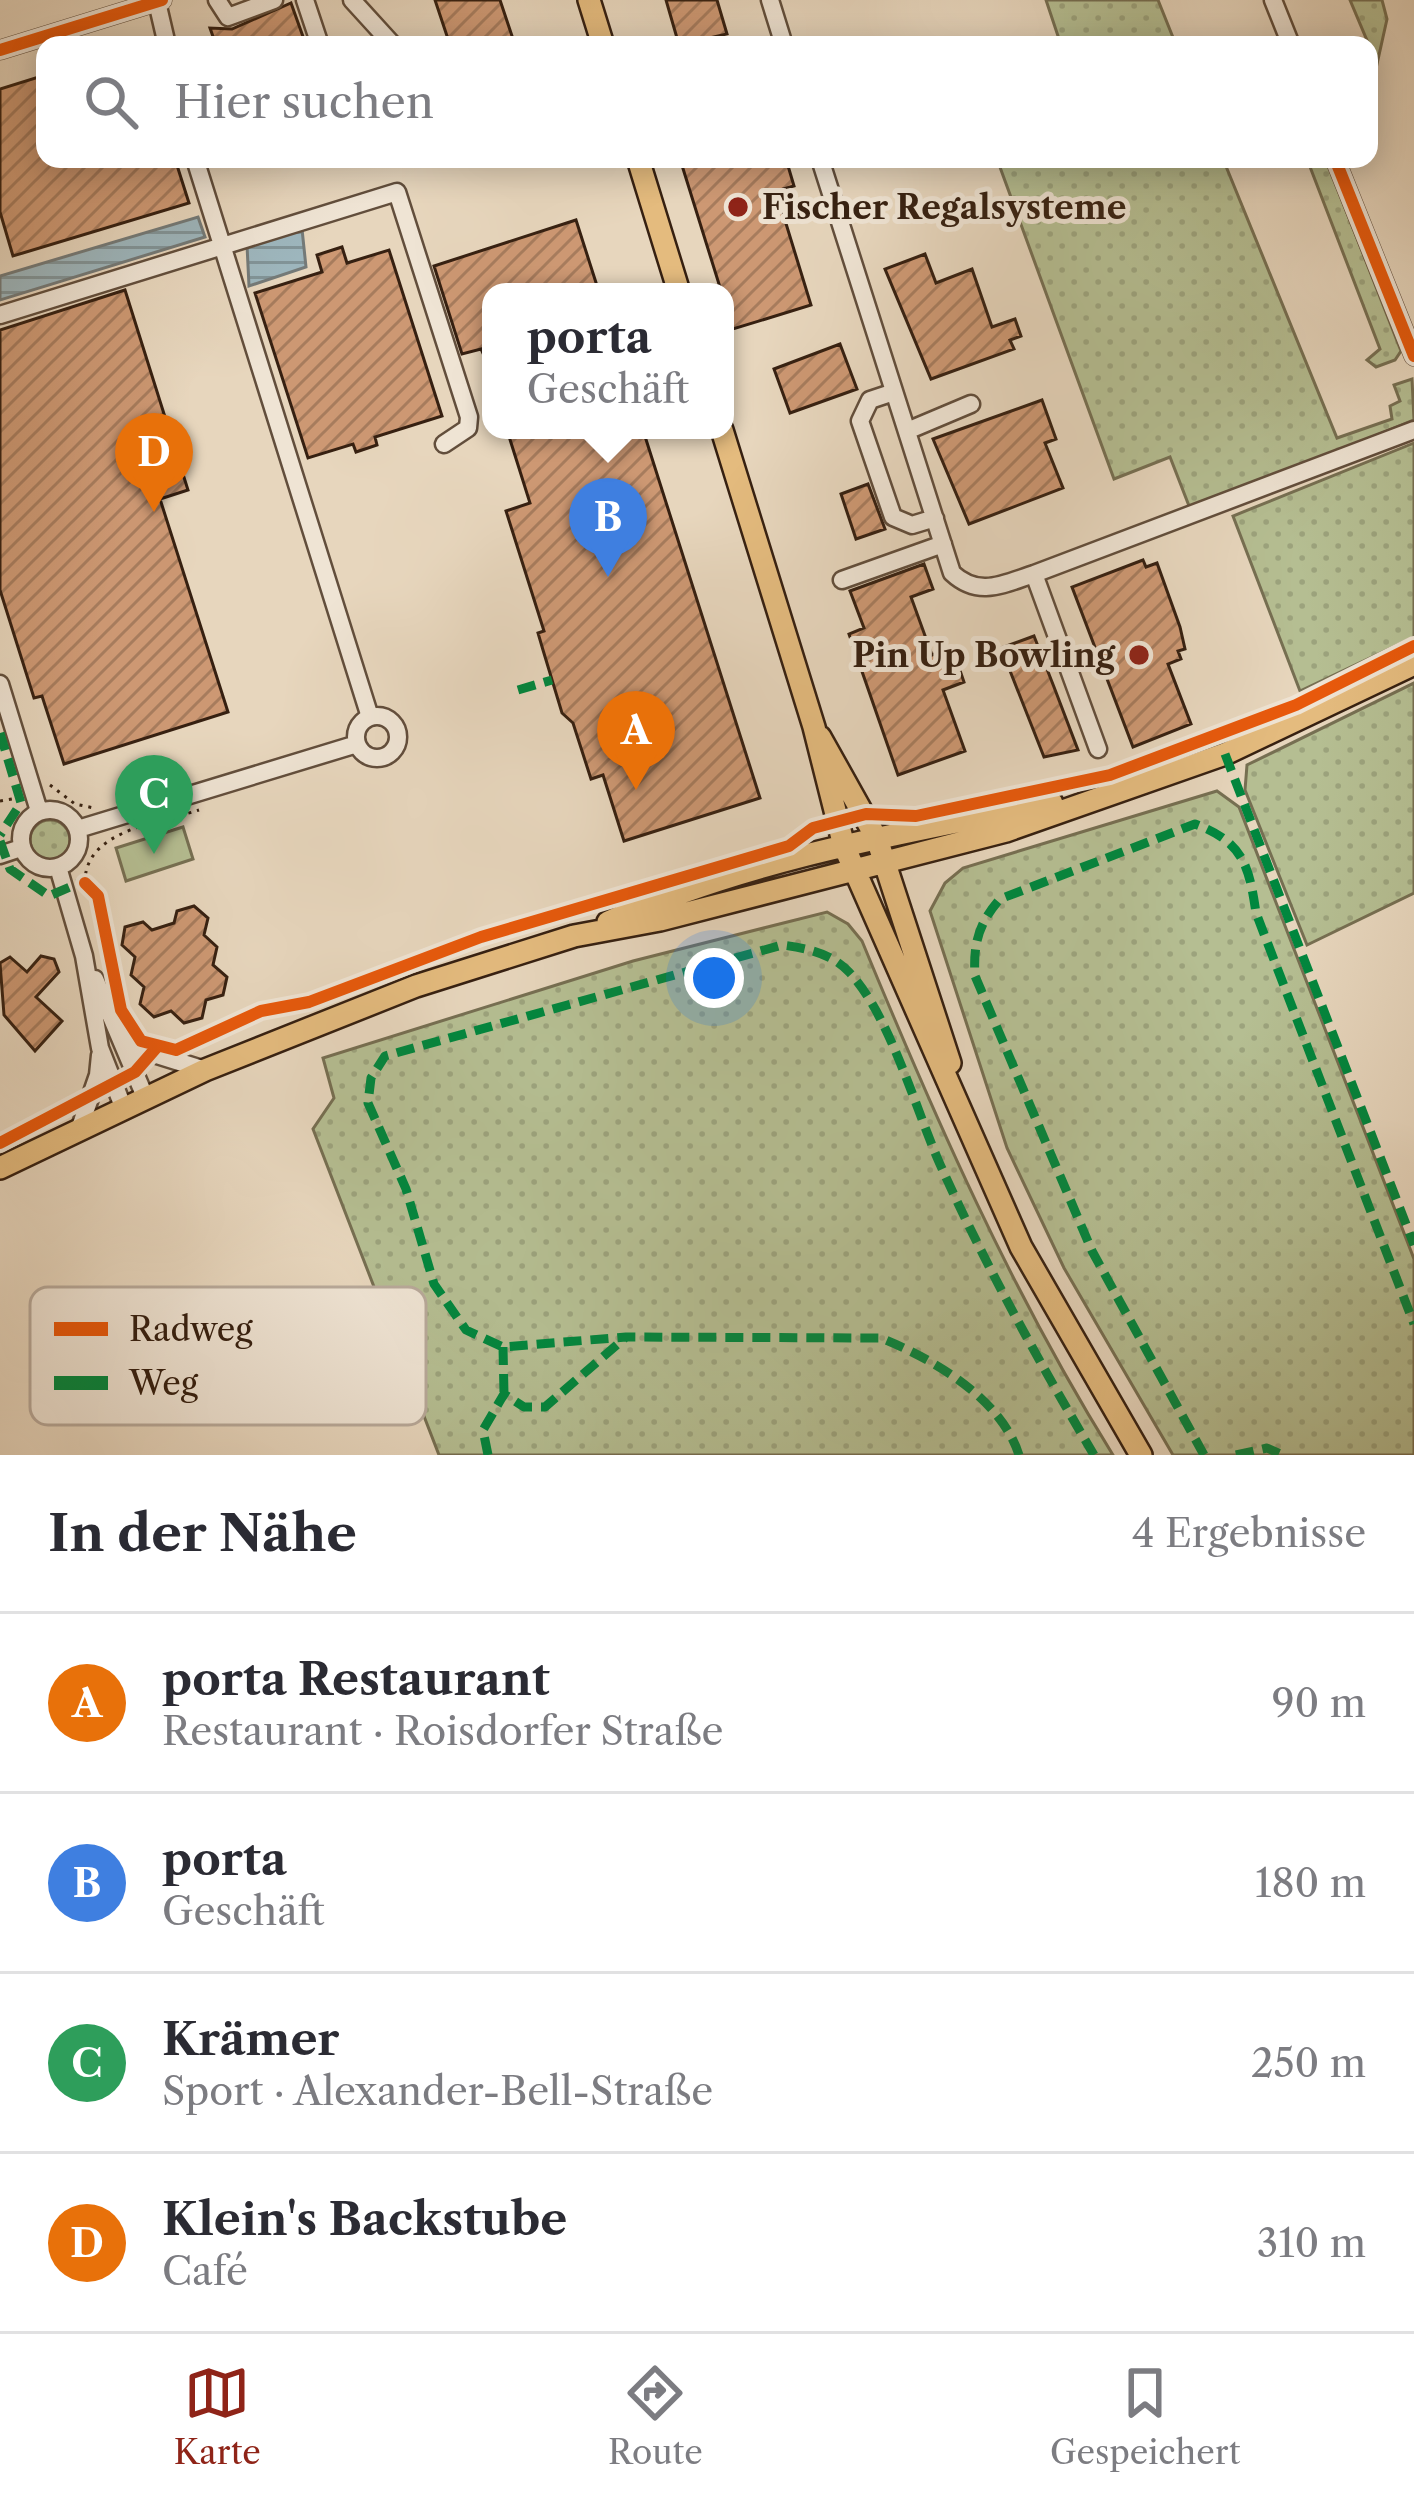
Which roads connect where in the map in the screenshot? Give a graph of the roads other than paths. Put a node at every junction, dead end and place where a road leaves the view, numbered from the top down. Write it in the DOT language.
graph roads {
  1 [pos="217,0"];
  2 [pos="274,0"];
  3 [pos="305,0"];
  4 [pos="352,0"];
  5 [pos="589,0"];
  6 [pos="770,0"];
  7 [pos="1274,0"];
  8 [pos="159,1"];
  9 [pos="45,36"];
  10 [pos="165,36"];
  11 [pos="317,36"];
  12 [pos="385,36"];
  13 [pos="600,36"];
  14 [pos="781,36"];
  15 [pos="1288,36"];
  16 [pos="36,39"];
  17 [pos="0,50"];
  18 [pos="198,168"];
  19 [pos="641,168"];
  20 [pos="823,168"];
  21 [pos="1339,168"];
  22 [pos="220,246"];
  23 [pos="676,283"];
  24 [pos="0,315"];
  25 [pos="1414,356"];
  26 [pos="894,392"];
  27 [pos="971,404"];
  28 [pos="1414,430"];
  29 [pos="907,431"];
  30 [pos="725,439"];
  31 [pos="444,444"];
  32 [pos="934,518"];
  33 [pos="943,544"];
  34 [pos="1034,574"];
  35 [pos="842,580"];
  36 [pos="1414,664"];
  37 [pos="0,684"];
  38 [pos="370,717"];
  39 [pos="814,727"];
  40 [pos="357,744"];
  41 [pos="1098,749"];
  42 [pos="1118,790"];
  43 [pos="39,811"];
  44 [pos="78,829"];
  45 [pos="877,838"];
  46 [pos="844,846"];
  47 [pos="22,848"];
  48 [pos="0,855"];
  49 [pos="885,863"];
  50 [pos="58,868"];
  51 [pos="856,870"];
  52 [pos="574,936"];
  53 [pos="84,956"];
  54 [pos="125,1045"];
  55 [pos="100,1048"];
  56 [pos="205,1070"];
  57 [pos="146,1100"];
  58 [pos="124,1109"];
  59 [pos="79,1130"];
  60 [pos="970,1133"];
  61 [pos="0,1168"];
  62 [pos="1141,1455"];
  1 -- 2 [label="street"];
  3 -- 11 [label="street"];
  4 -- 12 [label="street"];
  5 -- 13 [label="main road"];
  6 -- 14 [label="street"];
  7 -- 15 [label="street"];
  8 -- 9 [label="street"];
  8 -- 10 [label="street"];
  16 -- 17 [label="street"];
  18 -- 22 [label="street"];
  19 -- 23 [label="main road"];
  20 -- 26 [label="street"];
  21 -- 25 [label="street"];
  22 -- 24 [label="street"];
  22 -- 31 [label="street"];
  22 -- 38 [label="street"];
  26 -- 29 [label="street"];
  26 -- 32 [label="street"];
  27 -- 29 [label="street"];
  28 -- 34 [label="street"];
  29 -- 32 [label="street"];
  30 -- 39 [label="main road"];
  32 -- 33 [label="street"];
  33 -- 34 [label="street"];
  33 -- 35 [label="street"];
  34 -- 41 [label="street"];
  36 -- 42 [label="main road"];
  37 -- 43 [label="street"];
  38 -- 40 [label="street"];
  38 -- 40 [label="street"];
  39 -- 45 [label="main road"];
  39 -- 46 [label="main road"];
  40 -- 44 [label="street"];
  42 -- 45 [label="main road"];
  42 -- 49 [label="main road"];
  43 -- 44 [label="street"];
  43 -- 47 [label="street"];
  44 -- 50 [label="street"];
  45 -- 46 [label="main road"];
  45 -- 49 [label="main road"];
  46 -- 51 [label="main road"];
  46 -- 52 [label="main road"];
  47 -- 48 [label="street"];
  47 -- 50 [label="street"];
  49 -- 51 [label="main road"];
  49 -- 60 [label="main road"];
  50 -- 53 [label="street"];
  51 -- 52 [label="main road"];
  51 -- 60 [label="main road"];
  52 -- 56 [label="main road"];
  53 -- 54 [label="street"];
  53 -- 55 [label="street"];
  54 -- 56 [label="street"];
  54 -- 57 [label="street"];
  55 -- 58 [label="street"];
  55 -- 59 [label="street"];
  56 -- 57 [label="main road"];
  57 -- 58 [label="main road"];
  58 -- 59 [label="main road"];
  59 -- 61 [label="main road"];
  60 -- 62 [label="main road"];
}
